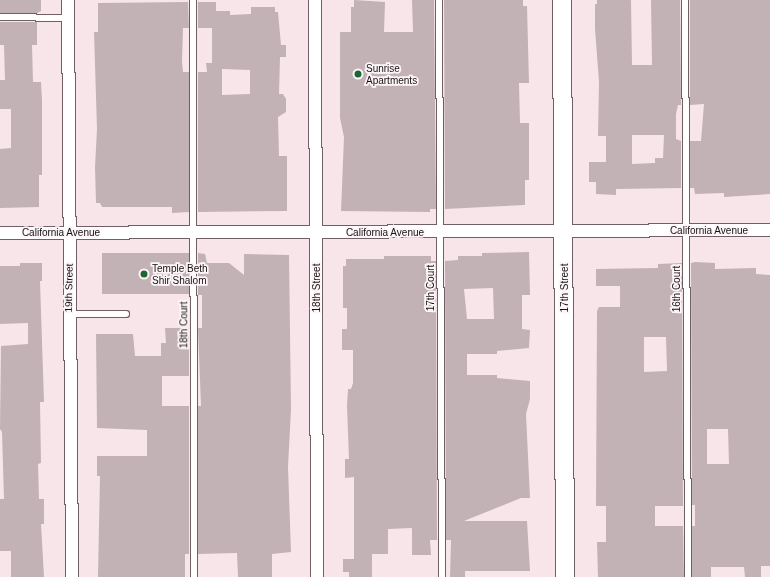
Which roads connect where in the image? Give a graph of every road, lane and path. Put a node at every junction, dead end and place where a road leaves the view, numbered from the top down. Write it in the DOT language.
graph roads {
  1 [pos="68,0"];
  2 [pos="193,0"];
  3 [pos="314,0"];
  4 [pos="439,0"];
  5 [pos="562,0"];
  6 [pos="686,0"];
  7 [pos="0,17"];
  8 [pos="68,18"];
  9 [pos="770,230"];
  10 [pos="686,231"];
  11 [pos="0,233"];
  12 [pos="193,233"];
  13 [pos="317,233"];
  14 [pos="441,233"];
  15 [pos="565,233"];
  16 [pos="71,234"];
  17 [pos="69,314"];
  18 [pos="126,314"];
  19 [pos="72,577"];
  20 [pos="194,577"];
  21 [pos="317,577"];
  22 [pos="442,577"];
  23 [pos="565,577"];
  24 [pos="688,577"];
  1 -- 8 [label="street, 19th Street"];
  2 -- 12 [label="lane, 18th Court"];
  3 -- 13 [label="street, 18th Street"];
  4 -- 14 [label="lane, 17th Court"];
  5 -- 15 [label="street, 17th Street"];
  6 -- 10 [label="lane, 16th Court"];
  7 -- 8 [label="lane"];
  8 -- 16 [label="street, 19th Street"];
  9 -- 10 [label="street, California Avenue"];
  10 -- 15 [label="street, California Avenue"];
  10 -- 24 [label="lane, 16th Court"];
  11 -- 16 [label="street, California Avenue"];
  12 -- 13 [label="street, California Avenue"];
  12 -- 16 [label="street, California Avenue"];
  12 -- 20 [label="lane, 18th Court"];
  13 -- 14 [label="street, California Avenue"];
  13 -- 21 [label="street, 18th Street"];
  14 -- 15 [label="street, California Avenue"];
  14 -- 22 [label="lane, 17th Court"];
  15 -- 23 [label="street, 17th Street"];
  16 -- 17 [label="street, 19th Street"];
  17 -- 18 [label="lane"];
  17 -- 19 [label="street, 19th Street"];
}
